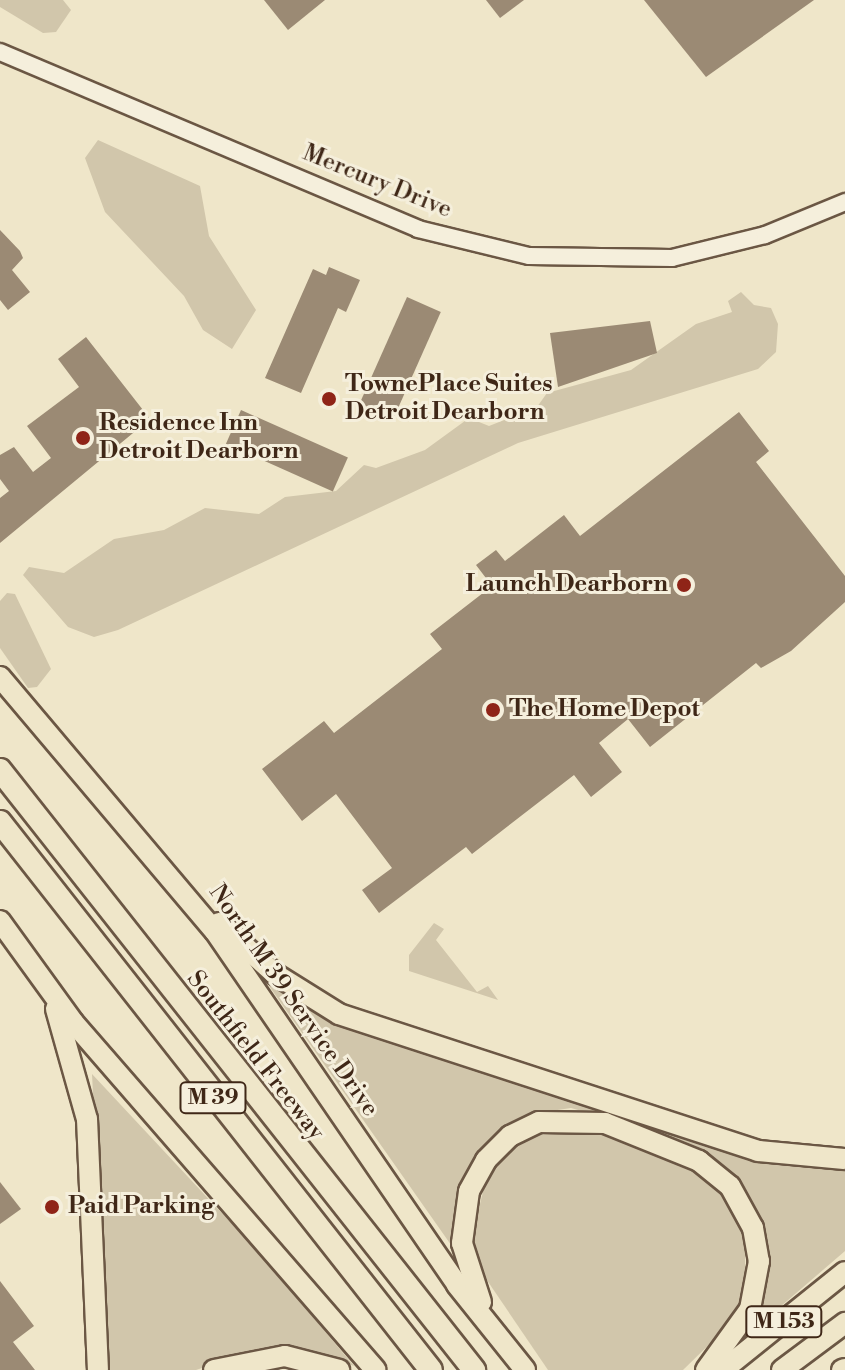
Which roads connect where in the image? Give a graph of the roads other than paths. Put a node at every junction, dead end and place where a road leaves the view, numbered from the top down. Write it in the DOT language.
graph roads {
  1 [pos="0,52"];
  2 [pos="845,202"];
  3 [pos="0,677"];
  4 [pos="0,770"];
  5 [pos="0,822"];
  6 [pos="147,842"];
  7 [pos="0,921"];
  8 [pos="37,973"];
  9 [pos="845,1159"];
  10 [pos="845,1272"];
  11 [pos="845,1323"];
  12 [pos="502,1342"];
  13 [pos="98,1370"];
  14 [pos="214,1370"];
  15 [pos="339,1370"];
  16 [pos="375,1370"];
  17 [pos="431,1370"];
  18 [pos="474,1370"];
  19 [pos="525,1370"];
  20 [pos="706,1370"];
  21 [pos="723,1370"];
  22 [pos="782,1370"];
  1 -- 2 [label="street, Mercury Drive"];
  3 -- 6 [label="main road, North M 39 Service Drive"];
  4 -- 18 [label="highway, Southfield Freeway / M 39"];
  5 -- 17 [label="highway, M 39"];
  6 -- 9 [label="main road"];
  6 -- 12 [label="main road, North M 39 Service Drive"];
  7 -- 8 [label="main road"];
  8 -- 13 [label="main road"];
  8 -- 16 [label="main road"];
  10 -- 21 [label="main road, M 153"];
  11 -- 22 [label="main road, M 153"];
  12 -- 19 [label="main road, North M 39 Service Drive"];
  12 -- 20 [label="main road"];
  14 -- 15 [label="main road"];
}
